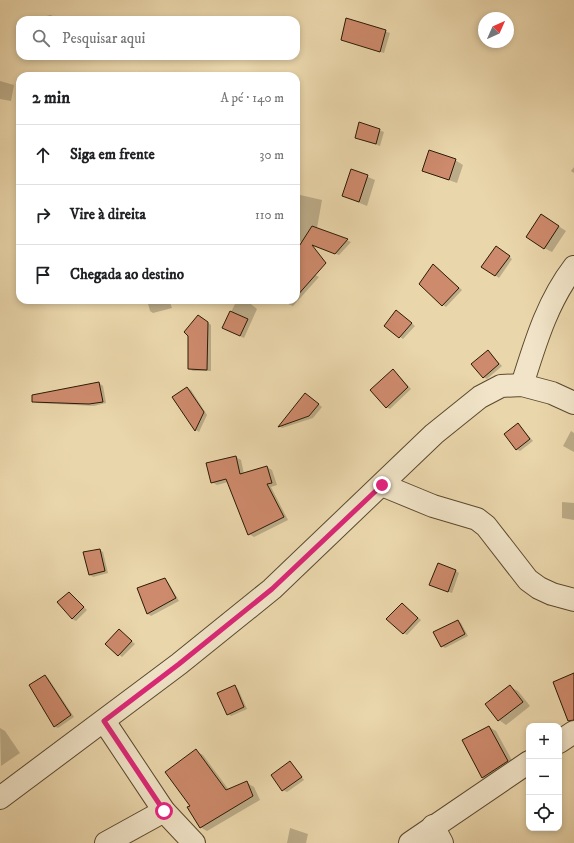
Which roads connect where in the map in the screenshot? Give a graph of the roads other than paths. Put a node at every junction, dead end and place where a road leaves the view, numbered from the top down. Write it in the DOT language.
graph roads {
  1 [pos="574,267"];
  2 [pos="522,385"];
  3 [pos="574,403"];
  4 [pos="382,485"];
  5 [pos="574,600"];
  6 [pos="104,721"];
  7 [pos="574,732"];
  8 [pos="562,740"];
  9 [pos="526,764"];
  10 [pos="0,798"];
  11 [pos="164,811"];
  12 [pos="438,835"];
  13 [pos="106,843"];
  14 [pos="194,843"];
  15 [pos="410,843"];
  1 -- 2 [label="street"];
  2 -- 3 [label="street"];
  2 -- 4 [label="street"];
  4 -- 5 [label="street"];
  4 -- 6 [label="street"];
  6 -- 10 [label="street"];
  6 -- 11 [label="street"];
  7 -- 8 [label="street"];
  9 -- 12 [label="street"];
  11 -- 13 [label="street"];
  11 -- 14 [label="street"];
  12 -- 15 [label="street"];
}
